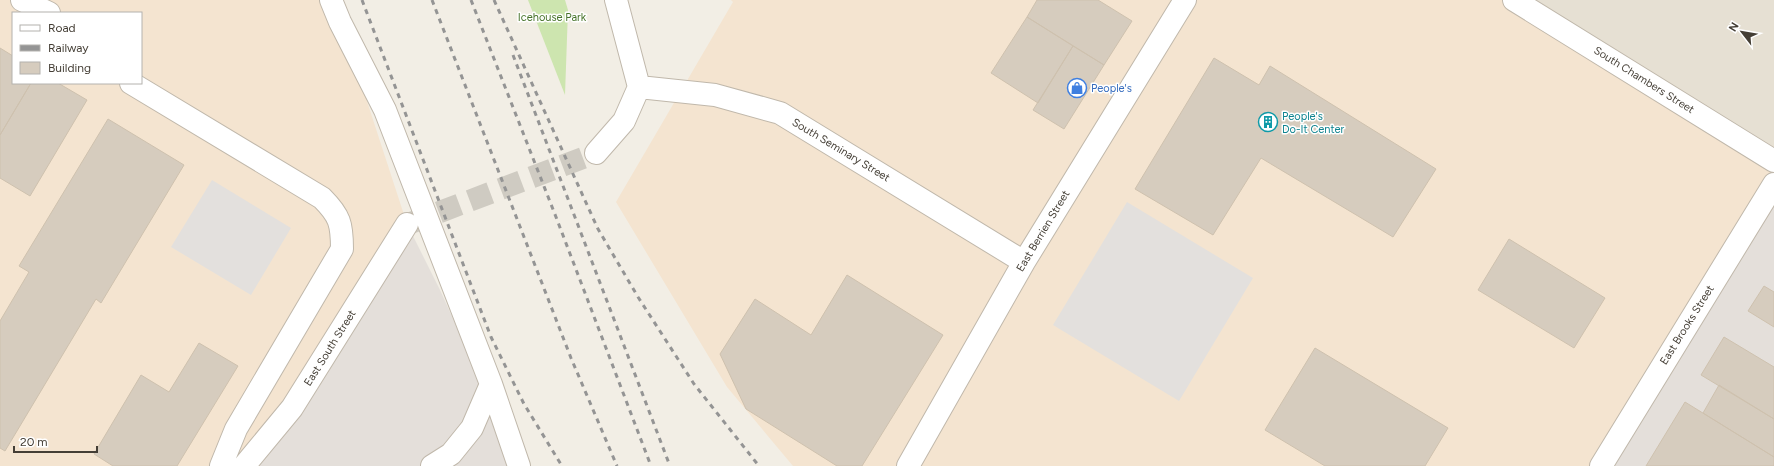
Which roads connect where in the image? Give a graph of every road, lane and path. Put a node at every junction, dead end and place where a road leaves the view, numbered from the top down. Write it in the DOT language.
graph roads {
  1 [pos="22,0"];
  2 [pos="331,0"];
  3 [pos="616,0"];
  4 [pos="1185,0"];
  5 [pos="1514,0"];
  6 [pos="37,12"];
  7 [pos="47,12"];
  8 [pos="133,84"];
  9 [pos="639,87"];
  10 [pos="596,153"];
  11 [pos="1774,161"];
  12 [pos="1774,184"];
  13 [pos="407,224"];
  14 [pos="1024,262"];
  15 [pos="491,384"];
  16 [pos="221,466"];
  17 [pos="244,466"];
  18 [pos="432,466"];
  19 [pos="519,466"];
  20 [pos="908,466"];
  21 [pos="1601,466"];
  1 -- 6 [label="street"];
  1 -- 7 [label="street"];
  2 -- 15 [label="street"];
  3 -- 9 [label="street"];
  4 -- 14 [label="street, East Berrien Street"];
  5 -- 11 [label="street, South Chambers Street"];
  8 -- 16 [label="street"];
  9 -- 10 [label="street"];
  9 -- 14 [label="street, South Seminary Street"];
  12 -- 21 [label="street, East Brooks Street"];
  13 -- 17 [label="street, East South Street"];
  14 -- 20 [label="street, East Berrien Street"];
  15 -- 18 [label="street"];
  15 -- 19 [label="street"];
}
